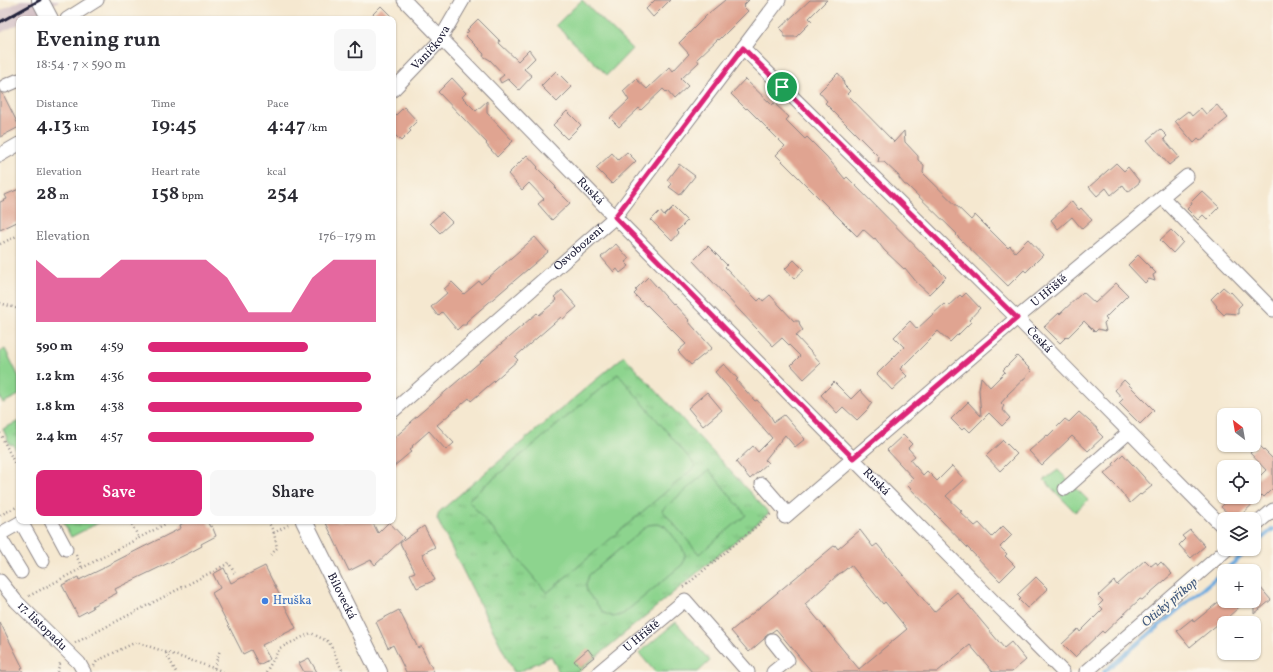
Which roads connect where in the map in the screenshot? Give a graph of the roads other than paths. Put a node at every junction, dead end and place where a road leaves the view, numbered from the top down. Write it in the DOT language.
graph roads {
  1 [pos="40,0"];
  2 [pos="97,0"];
  3 [pos="404,0"];
  4 [pos="463,0"];
  5 [pos="779,0"];
  6 [pos="48,16"];
  7 [pos="72,16"];
  8 [pos="441,38"];
  9 [pos="743,48"];
  10 [pos="16,81"];
  11 [pos="5,86"];
  12 [pos="396,87"];
  13 [pos="16,146"];
  14 [pos="0,154"];
  15 [pos="1187,176"];
  16 [pos="1162,196"];
  17 [pos="615,217"];
  18 [pos="1273,310"];
  19 [pos="1017,318"];
  20 [pos="396,408"];
  21 [pos="1129,432"];
  22 [pos="853,458"];
  23 [pos="762,484"];
  24 [pos="1065,489"];
  25 [pos="1273,510"];
  26 [pos="1261,520"];
  27 [pos="1217,521"];
  28 [pos="18,524"];
  29 [pos="23,524"];
  30 [pos="53,524"];
  31 [pos="305,524"];
  32 [pos="0,534"];
  33 [pos="0,538"];
  34 [pos="66,549"];
  35 [pos="1219,556"];
  36 [pos="43,561"];
  37 [pos="21,572"];
  38 [pos="0,581"];
  39 [pos="772,640"];
  40 [pos="89,671"];
  41 [pos="379,672"];
  42 [pos="599,672"];
  43 [pos="748,672"];
  44 [pos="773,672"];
  45 [pos="1063,672"];
  46 [pos="1086,672"];
  1 -- 6 [label="main road"];
  2 -- 7 [label="street"];
  3 -- 8 [label="street, Ruská"];
  4 -- 8 [label="street, Vaníčkova"];
  5 -- 9 [label="street, Osvobození"];
  8 -- 12 [label="street, Vaníčkova"];
  8 -- 17 [label="street, Ruská"];
  9 -- 17 [label="street, Osvobození"];
  9 -- 19 [label="street, Česká"];
  10 -- 11 [label="street"];
  13 -- 14 [label="street"];
  15 -- 16 [label="street, U Hřiště"];
  16 -- 18 [label="street"];
  16 -- 19 [label="street, U Hřiště"];
  17 -- 20 [label="street, Osvobození"];
  17 -- 22 [label="street, Ruská"];
  19 -- 21 [label="street, Česká"];
  19 -- 22 [label="street, U Hřiště"];
  21 -- 24 [label="street"];
  21 -- 27 [label="street, Česká"];
  22 -- 23 [label="street, U Hřiště"];
  22 -- 45 [label="street, Ruská"];
  25 -- 26 [label="street"];
  28 -- 32 [label="street"];
  29 -- 36 [label="street"];
  30 -- 34 [label="street"];
  31 -- 41 [label="main road, Bílovecká"];
  33 -- 37 [label="street"];
  35 -- 46 [label="street"];
  38 -- 40 [label="street, 17. listopadu"];
  39 -- 44 [label="street"];
  42 -- 43 [label="street, U Hřiště"];
}
